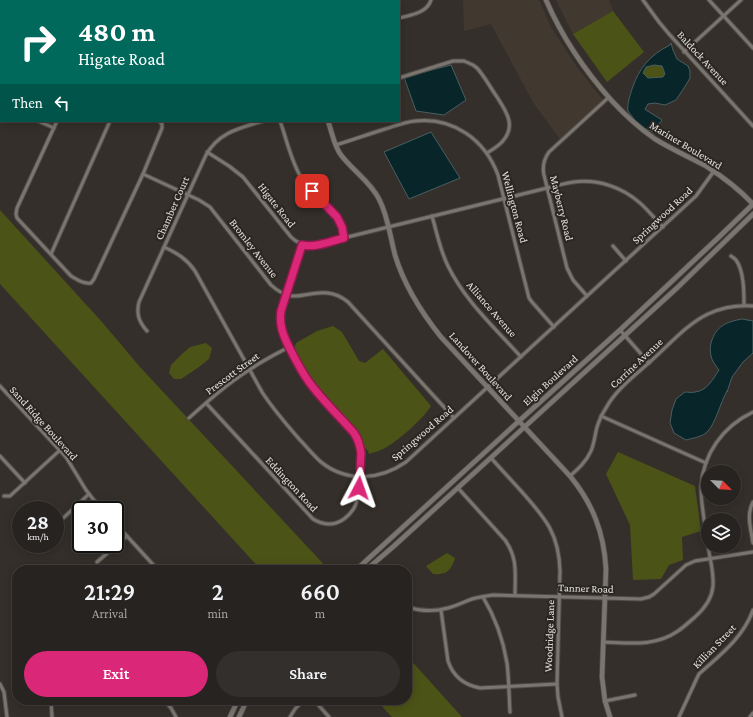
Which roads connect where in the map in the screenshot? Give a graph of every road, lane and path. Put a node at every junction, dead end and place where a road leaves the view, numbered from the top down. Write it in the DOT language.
graph roads {
  1 [pos="431,0"];
  2 [pos="546,0"];
  3 [pos="643,0"];
  4 [pos="709,0"];
  5 [pos="741,0"];
  6 [pos="724,16"];
  7 [pos="400,18"];
  8 [pos="753,48"];
  9 [pos="684,52"];
  10 [pos="400,78"];
  11 [pos="609,97"];
  12 [pos="40,122"];
  13 [pos="57,122"];
  14 [pos="110,122"];
  15 [pos="161,122"];
  16 [pos="261,122"];
  17 [pos="280,122"];
  18 [pos="328,122"];
  19 [pos="753,126"];
  20 [pos="54,128"];
  21 [pos="336,145"];
  22 [pos="207,152"];
  23 [pos="487,153"];
  24 [pos="714,171"];
  25 [pos="143,174"];
  26 [pos="547,188"];
  27 [pos="188,194"];
  28 [pos="504,198"];
  29 [pos="753,204"];
  30 [pos="753,214"];
  31 [pos="432,216"];
  32 [pos="388,227"];
  33 [pos="663,227"];
  34 [pos="344,238"];
  35 [pos="302,245"];
  36 [pos="613,246"];
  37 [pos="164,247"];
  38 [pos="51,254"];
  39 [pos="731,256"];
  40 [pos="626,261"];
  41 [pos="286,294"];
  42 [pos="587,296"];
  43 [pos="744,305"];
  44 [pos="753,306"];
  45 [pos="554,327"];
  46 [pos="620,330"];
  47 [pos="147,331"];
  48 [pos="625,336"];
  49 [pos="289,347"];
  50 [pos="521,357"];
  51 [pos="649,363"];
  52 [pos="250,369"];
  53 [pos="0,386"];
  54 [pos="488,387"];
  55 [pos="206,403"];
  56 [pos="753,412"];
  57 [pos="601,416"];
  58 [pos="189,418"];
  59 [pos="454,418"];
  60 [pos="519,421"];
  61 [pos="524,427"];
  62 [pos="59,451"];
  63 [pos="0,456"];
  64 [pos="491,458"];
  65 [pos="706,463"];
  66 [pos="360,476"];
  67 [pos="570,476"];
  68 [pos="25,483"];
  69 [pos="458,488"];
  70 [pos="89,494"];
  71 [pos="4,496"];
  72 [pos="95,501"];
  73 [pos="753,502"];
  74 [pos="704,513"];
  75 [pos="64,517"];
  76 [pos="124,533"];
  77 [pos="127,536"];
  78 [pos="753,543"];
  79 [pos="753,552"];
  80 [pos="709,553"];
  81 [pos="710,558"];
  82 [pos="97,562"];
  83 [pos="153,565"];
  84 [pos="362,565"];
  85 [pos="372,565"];
  86 [pos="515,595"];
  87 [pos="484,596"];
  88 [pos="559,596"];
  89 [pos="605,598"];
  90 [pos="412,608"];
  91 [pos="441,610"];
  92 [pos="753,610"];
  93 [pos="603,642"];
  94 [pos="0,684"];
  95 [pos="557,684"];
  96 [pos="509,686"];
  97 [pos="635,695"];
  98 [pos="605,701"];
  99 [pos="51,705"];
  100 [pos="168,705"];
  101 [pos="236,705"];
  102 [pos="245,705"];
  103 [pos="299,705"];
  104 [pos="318,705"];
  105 [pos="510,712"];
  106 [pos="753,713"];
  107 [pos="7,717"];
  108 [pos="52,717"];
  109 [pos="176,717"];
  110 [pos="230,717"];
  111 [pos="239,717"];
  112 [pos="290,717"];
  113 [pos="329,717"];
  114 [pos="562,717"];
  115 [pos="610,717"];
  116 [pos="679,717"];
  117 [pos="750,717"];
  1 -- 7 [label="street"];
  2 -- 11 [label="main road, Mariner Boulevard"];
  3 -- 9 [label="street, Baldock Avenue"];
  4 -- 6 [label="street"];
  5 -- 6 [label="street"];
  6 -- 8 [label="street"];
  6 -- 9 [label="street"];
  9 -- 19 [label="street, Baldock Avenue"];
  10 -- 23 [label="street"];
  11 -- 24 [label="main road, Mariner Boulevard"];
  11 -- 26 [label="street, Mayberry Road"];
  12 -- 20 [label="street"];
  13 -- 20 [label="street"];
  14 -- 38 [label="street"];
  15 -- 25 [label="street"];
  16 -- 22 [label="street, Chamber Court"];
  17 -- 34 [label="street"];
  18 -- 21 [label="main road, Landover Boulevard"];
  20 -- 38 [label="street"];
  21 -- 23 [label="street, Wellington Road"];
  21 -- 32 [label="main road, Landover Boulevard"];
  22 -- 27 [label="street, Chamber Court"];
  22 -- 35 [label="street, Higate Road"];
  23 -- 28 [label="street, Wellington Road"];
  24 -- 29 [label="main road, Mariner Boulevard"];
  24 -- 33 [label="street, Springwood Road"];
  25 -- 27 [label="street, Bromley Avenue"];
  25 -- 38 [label="street"];
  26 -- 28 [label="street"];
  26 -- 33 [label="street"];
  26 -- 42 [label="street, Mayberry Road"];
  27 -- 37 [label="street, Chamber Court"];
  27 -- 41 [label="street, Bromley Avenue"];
  28 -- 31 [label="street"];
  28 -- 45 [label="street, Wellington Road"];
  29 -- 46 [label="main road, Elgin Boulevard"];
  30 -- 48 [label="main road, Elgin Boulevard"];
  31 -- 32 [label="street"];
  31 -- 50 [label="street, Alliance Avenue"];
  32 -- 34 [label="street"];
  32 -- 54 [label="main road, Landover Boulevard"];
  33 -- 40 [label="street, Springwood Road"];
  34 -- 35 [label="street"];
  35 -- 41 [label="street, Eddington Road"];
  36 -- 40 [label="street"];
  37 -- 47 [label="street, Chamber Court"];
  37 -- 52 [label="street, Springwood Road"];
  39 -- 43 [label="street"];
  40 -- 42 [label="street, Springwood Road"];
  41 -- 49 [label="street, Eddington Road"];
  41 -- 59 [label="street"];
  42 -- 45 [label="street, Springwood Road"];
  43 -- 44 [label="street, Corrine Avenue"];
  43 -- 51 [label="street, Corrine Avenue"];
  45 -- 50 [label="street, Springwood Road"];
  46 -- 48 [label="street"];
  46 -- 60 [label="main road, Elgin Boulevard"];
  48 -- 51 [label="street"];
  48 -- 61 [label="main road, Elgin Boulevard"];
  49 -- 52 [label="street, Prescott Street"];
  49 -- 66 [label="street, Eddington Road"];
  50 -- 54 [label="street, Springwood Road"];
  51 -- 57 [label="street, Corrine Avenue"];
  52 -- 55 [label="street, Prescott Street"];
  52 -- 66 [label="street, Springwood Road"];
  53 -- 62 [label="street, Sand Ridge Boulevard"];
  54 -- 59 [label="street, Springwood Road"];
  54 -- 60 [label="main road, Landover Boulevard"];
  55 -- 58 [label="street, Prescott Street"];
  55 -- 66 [label="street, Eddington Road"];
  56 -- 65 [label="street"];
  57 -- 65 [label="street"];
  57 -- 67 [label="street, Corrine Avenue"];
  59 -- 66 [label="street, Springwood Road"];
  60 -- 61 [label="main road, Landover Boulevard"];
  60 -- 84 [label="main road, Elgin Boulevard"];
  61 -- 64 [label="main road, Elgin Boulevard"];
  61 -- 67 [label="main road, Landover Boulevard"];
  62 -- 68 [label="street"];
  62 -- 70 [label="street, Sand Ridge Boulevard"];
  63 -- 68 [label="street"];
  64 -- 69 [label="main road, Elgin Boulevard"];
  64 -- 88 [label="street, Woodridge Lane"];
  65 -- 74 [label="street"];
  67 -- 89 [label="main road, Landover Boulevard"];
  68 -- 71 [label="street"];
  69 -- 85 [label="main road, Elgin Boulevard"];
  69 -- 86 [label="street"];
  70 -- 72 [label="street, Sand Ridge Boulevard"];
  70 -- 75 [label="street"];
  73 -- 78 [label="street"];
  76 -- 77 [label="street"];
  77 -- 82 [label="street"];
  77 -- 83 [label="street"];
  79 -- 81 [label="street, Tanner Road"];
  80 -- 81 [label="street"];
  81 -- 89 [label="street, Tanner Road"];
  81 -- 93 [label="street"];
  86 -- 87 [label="street, Tanner Road"];
  86 -- 88 [label="street, Tanner Road"];
  87 -- 91 [label="street, Tanner Road"];
  87 -- 96 [label="street"];
  88 -- 89 [label="street, Tanner Road"];
  88 -- 95 [label="street, Woodridge Lane"];
  89 -- 93 [label="main road, Landover Boulevard"];
  90 -- 91 [label="street, Tanner Road"];
  91 -- 96 [label="street"];
  92 -- 116 [label="street, Killian Street"];
  93 -- 98 [label="main road, Landover Boulevard"];
  94 -- 107 [label="street"];
  95 -- 96 [label="street"];
  95 -- 114 [label="street, Woodridge Lane"];
  96 -- 105 [label="street"];
  97 -- 98 [label="street"];
  98 -- 115 [label="main road, Landover Boulevard"];
  99 -- 108 [label="street"];
  100 -- 109 [label="street"];
  101 -- 110 [label="main road"];
  102 -- 111 [label="main road"];
  103 -- 112 [label="street"];
  104 -- 113 [label="street"];
  106 -- 117 [label="street"];
}
